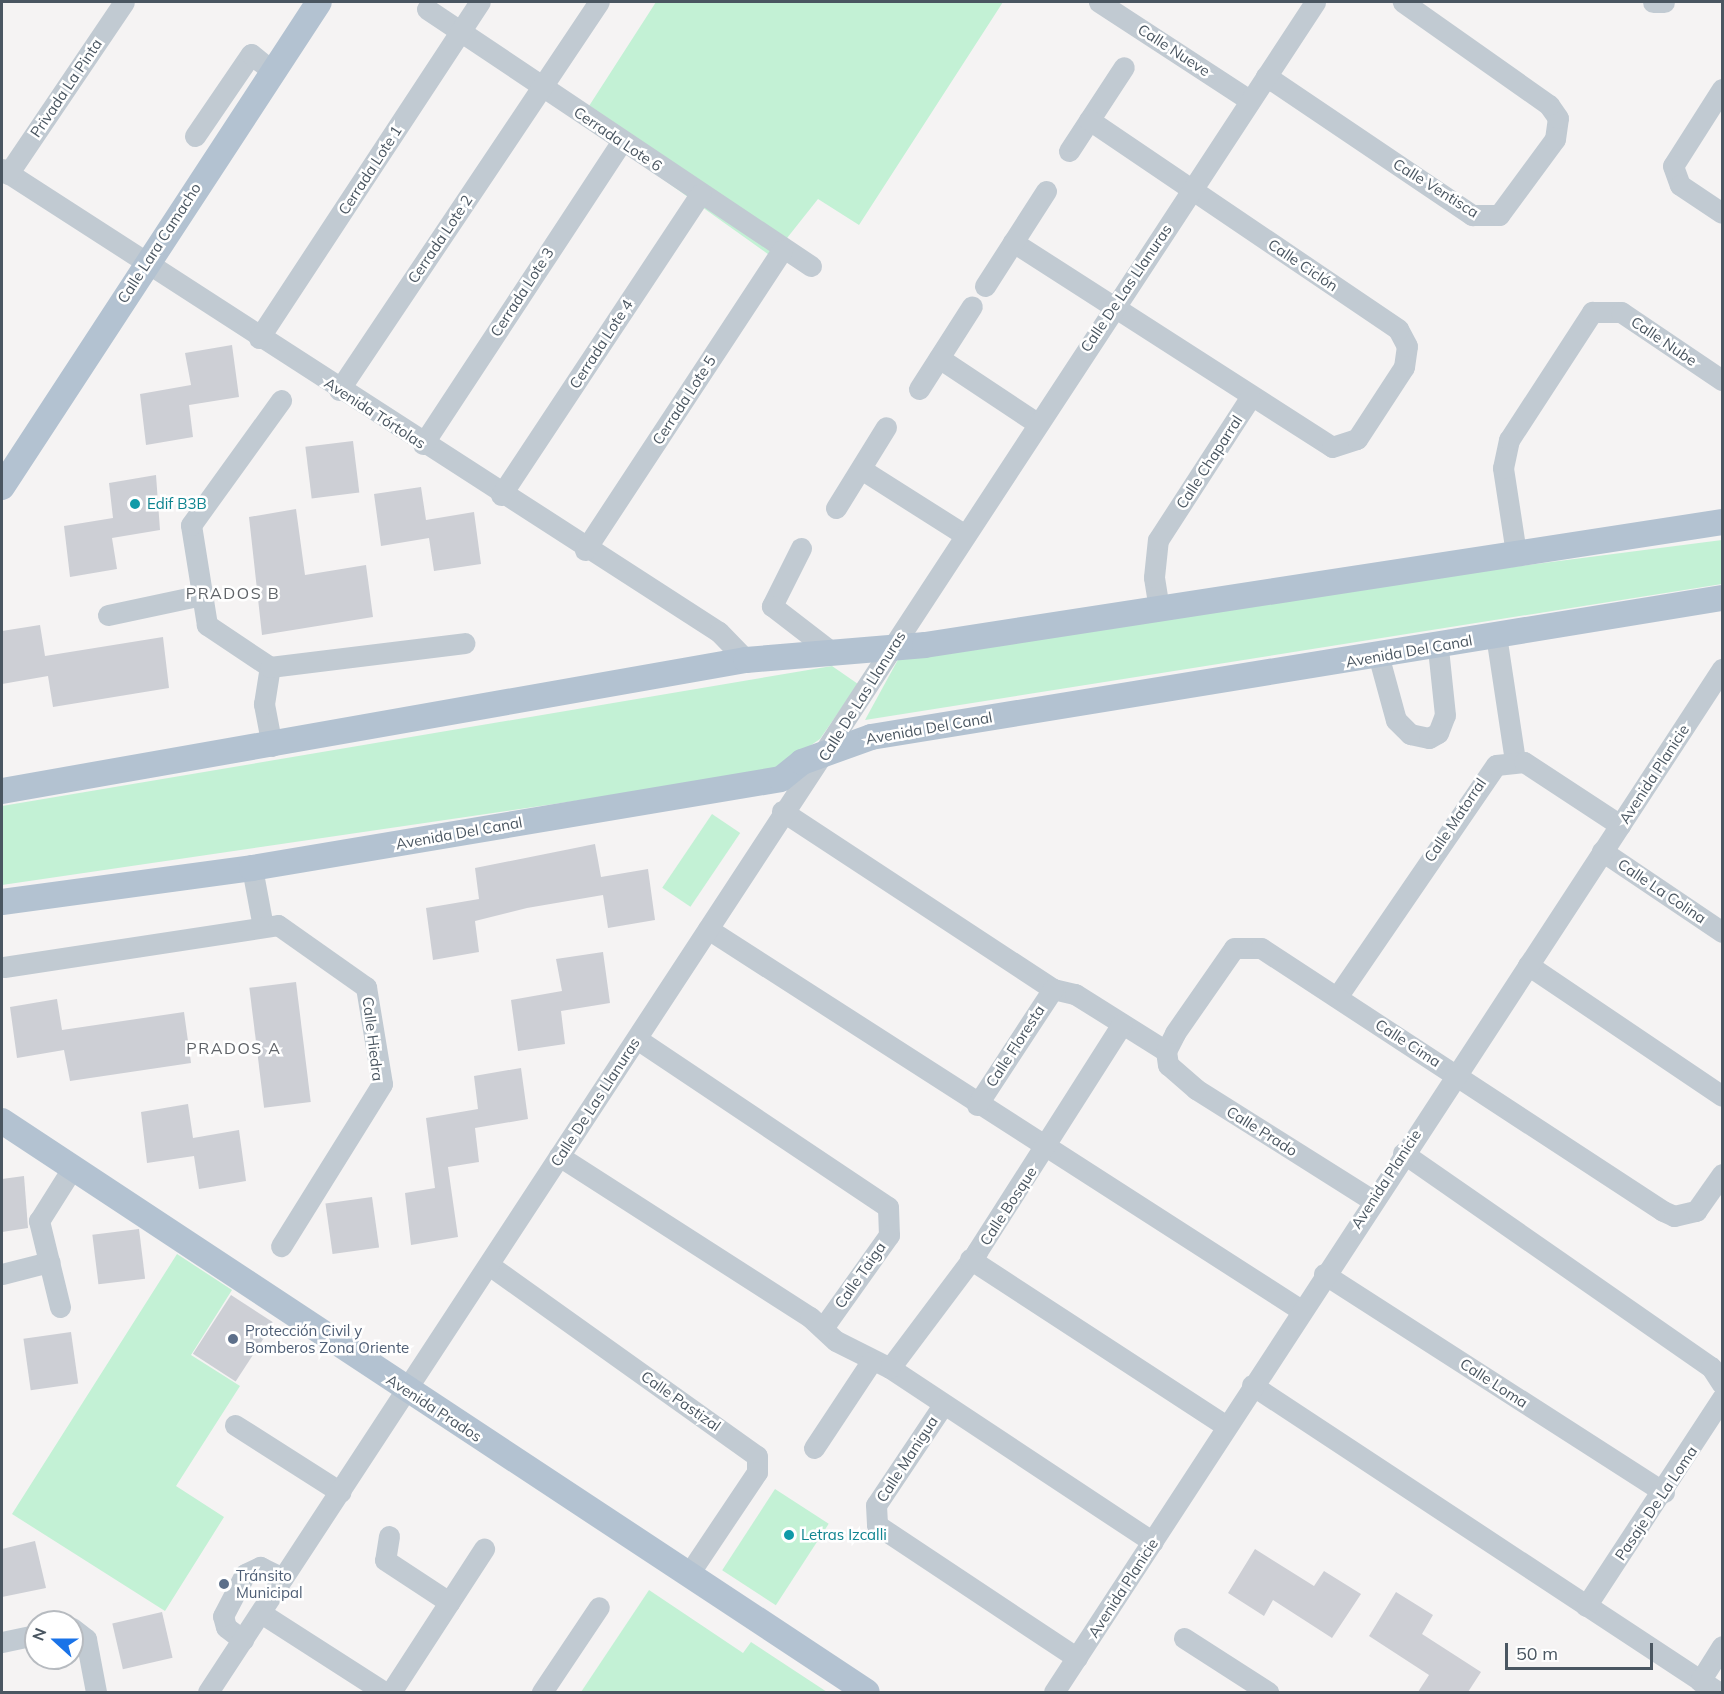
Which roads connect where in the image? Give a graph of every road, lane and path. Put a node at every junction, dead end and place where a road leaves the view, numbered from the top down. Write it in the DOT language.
graph roads {
  1 [pos="124,2"];
  2 [pos="319,2"];
  3 [pos="480,2"];
  4 [pos="598,2"];
  5 [pos="1100,2"];
  6 [pos="1315,2"];
  7 [pos="1403,2"];
  8 [pos="1653,2"];
  9 [pos="1664,2"];
  10 [pos="427,9"];
  11 [pos="460,32"];
  12 [pos="1124,67"];
  13 [pos="273,72"];
  14 [pos="1266,76"];
  15 [pos="542,87"];
  16 [pos="1722,89"];
  17 [pos="1248,99"];
  18 [pos="1089,120"];
  19 [pos="195,136"];
  20 [pos="622,141"];
  21 [pos="1069,151"];
  22 [pos="5,172"];
  23 [pos="1192,189"];
  24 [pos="1046,191"];
  25 [pos="700,194"];
  26 [pos="1722,213"];
  27 [pos="1013,242"];
  28 [pos="782,250"];
  29 [pos="144,264"];
  30 [pos="811,266"];
  31 [pos="985,286"];
  32 [pos="972,306"];
  33 [pos="1113,308"];
  34 [pos="259,338"];
  35 [pos="1407,346"];
  36 [pos="939,358"];
  37 [pos="1722,380"];
  38 [pos="919,389"];
  39 [pos="339,390"];
  40 [pos="1250,398"];
  41 [pos="281,400"];
  42 [pos="1037,423"];
  43 [pos="886,427"];
  44 [pos="423,444"];
  45 [pos="861,469"];
  46 [pos="2,488"];
  47 [pos="501,495"];
  48 [pos="836,508"];
  49 [pos="1722,522"];
  50 [pos="965,535"];
  51 [pos="801,548"];
  52 [pos="585,550"];
  53 [pos="1516,553"];
  54 [pos="202,596"];
  55 [pos="1722,598"];
  56 [pos="1159,609"];
  57 [pos="108,615"];
  58 [pos="1496,635"];
  59 [pos="465,643"];
  60 [pos="894,646"];
  61 [pos="1438,648"];
  62 [pos="833,653"];
  63 [pos="1379,658"];
  64 [pos="746,660"];
  65 [pos="270,667"];
  66 [pos="1722,669"];
  67 [pos="272,746"];
  68 [pos="829,750"];
  69 [pos="1515,760"];
  70 [pos="2,791"];
  71 [pos="782,812"];
  72 [pos="1620,825"];
  73 [pos="1602,851"];
  74 [pos="252,868"];
  75 [pos="2,902"];
  76 [pos="263,927"];
  77 [pos="708,929"];
  78 [pos="1722,932"];
  79 [pos="1528,965"];
  80 [pos="4,967"];
  81 [pos="1053,989"];
  82 [pos="1337,997"];
  83 [pos="1122,1024"];
  84 [pos="637,1039"];
  85 [pos="1166,1052"];
  86 [pos="1456,1074"];
  87 [pos="1722,1096"];
  88 [pos="977,1105"];
  89 [pos="2,1121"];
  90 [pos="1045,1148"];
  91 [pos="1403,1153"];
  92 [pos="559,1156"];
  93 [pos="73,1167"];
  94 [pos="1722,1174"];
  95 [pos="1372,1200"];
  96 [pos="281,1246"];
  97 [pos="970,1259"];
  98 [pos="49,1262"];
  99 [pos="489,1265"];
  100 [pos="2,1274"];
  101 [pos="1324,1274"];
  102 [pos="60,1307"];
  103 [pos="1301,1310"];
  104 [pos="823,1328"];
  105 [pos="881,1365"];
  106 [pos="1722,1384"];
  107 [pos="1252,1385"];
  108 [pos="407,1390"];
  109 [pos="1722,1398"];
  110 [pos="943,1405"];
  111 [pos="235,1425"];
  112 [pos="1226,1426"];
  113 [pos="814,1448"];
  114 [pos="340,1492"];
  115 [pos="1664,1492"];
  116 [pos="389,1536"];
  117 [pos="1153,1542"];
  118 [pos="484,1549"];
  119 [pos="688,1575"];
  120 [pos="283,1578"];
  121 [pos="449,1602"];
  122 [pos="1586,1606"];
  123 [pos="599,1607"];
  124 [pos="261,1613"];
  125 [pos="24,1637"];
  126 [pos="84,1637"];
  127 [pos="1184,1638"];
  128 [pos="243,1640"];
  129 [pos="2,1642"];
  130 [pos="1722,1646"];
  131 [pos="1077,1658"];
  132 [pos="1700,1681"];
  133 [pos="96,1692"];
  134 [pos="208,1692"];
  135 [pos="384,1692"];
  136 [pos="391,1692"];
  137 [pos="542,1692"];
  138 [pos="867,1692"];
  139 [pos="1054,1692"];
  140 [pos="1268,1692"];
  141 [pos="1718,1692"];
  1 -- 22 [label="street, Privada La Pinta"];
  2 -- 13 [label="main road, Calle Lara Camacho"];
  3 -- 11 [label="street, Cerrada Lote 1"];
  4 -- 15 [label="street, Cerrada Lote 2"];
  5 -- 17 [label="street, Calle Nueve"];
  6 -- 14 [label="street, Calle De Las Llanuras"];
  7 -- 14 [label="street, Calle Ventisca"];
  8 -- 9 [label="street"];
  10 -- 11 [label="street, Cerrada Lote 6"];
  11 -- 15 [label="street, Cerrada Lote 6"];
  11 -- 34 [label="street, Cerrada Lote 1"];
  12 -- 18 [label="street"];
  13 -- 19 [label="street"];
  13 -- 29 [label="main road, Calle Lara Camacho"];
  14 -- 17 [label="street, Calle De Las Llanuras"];
  15 -- 20 [label="street, Cerrada Lote 6"];
  15 -- 39 [label="street, Cerrada Lote 2"];
  16 -- 26 [label="street"];
  17 -- 23 [label="street, Calle De Las Llanuras"];
  18 -- 21 [label="street"];
  18 -- 23 [label="street, Calle Ciclón"];
  20 -- 25 [label="street, Cerrada Lote 6"];
  20 -- 44 [label="street, Cerrada Lote 3"];
  22 -- 29 [label="street, Avenida Tórtolas"];
  23 -- 33 [label="street, Calle De Las Llanuras"];
  23 -- 35 [label="street, Calle Ciclón"];
  24 -- 27 [label="street"];
  25 -- 28 [label="street, Cerrada Lote 6"];
  25 -- 47 [label="street, Cerrada Lote 4"];
  27 -- 31 [label="street"];
  27 -- 33 [label="street"];
  28 -- 30 [label="street, Cerrada Lote 6"];
  28 -- 52 [label="street, Cerrada Lote 5"];
  29 -- 34 [label="street, Avenida Tórtolas"];
  29 -- 46 [label="main road, Calle Lara Camacho"];
  32 -- 36 [label="street"];
  33 -- 40 [label="street"];
  33 -- 42 [label="street, Calle De Las Llanuras"];
  34 -- 39 [label="street, Avenida Tórtolas"];
  35 -- 40 [label="street, Calle Chaparral"];
  36 -- 38 [label="street"];
  36 -- 42 [label="street"];
  37 -- 53 [label="street, Calle Nube"];
  39 -- 44 [label="street, Avenida Tórtolas"];
  40 -- 56 [label="street, Calle Chaparral"];
  41 -- 54 [label="street"];
  42 -- 50 [label="street, Calle De Las Llanuras"];
  43 -- 45 [label="street"];
  44 -- 47 [label="street, Avenida Tórtolas"];
  45 -- 48 [label="street"];
  45 -- 50 [label="street"];
  47 -- 52 [label="street, Avenida Tórtolas"];
  49 -- 53 [label="main road"];
  50 -- 60 [label="street, Calle De Las Llanuras"];
  51 -- 62 [label="street"];
  52 -- 64 [label="street, Avenida Tórtolas"];
  53 -- 56 [label="main road"];
  54 -- 57 [label="street"];
  54 -- 65 [label="street"];
  55 -- 58 [label="main road, Avenida Del Canal"];
  56 -- 60 [label="main road"];
  58 -- 61 [label="main road, Avenida Del Canal"];
  58 -- 69 [label="street"];
  59 -- 65 [label="street"];
  60 -- 62 [label="main road"];
  60 -- 68 [label="street, Calle De Las Llanuras"];
  61 -- 63 [label="main road, Avenida Del Canal"];
  61 -- 63 [label="street"];
  62 -- 64 [label="main road"];
  63 -- 68 [label="main road, Avenida Del Canal"];
  64 -- 67 [label="main road"];
  65 -- 67 [label="street"];
  66 -- 72 [label="street, Avenida Planicie"];
  67 -- 70 [label="main road"];
  68 -- 71 [label="street, Calle De Las Llanuras"];
  68 -- 74 [label="main road, Avenida Del Canal"];
  69 -- 72 [label="street"];
  69 -- 82 [label="street, Calle Matorral"];
  71 -- 77 [label="street, Calle De Las Llanuras"];
  71 -- 81 [label="street, Calle Floresta"];
  72 -- 73 [label="street, Avenida Planicie"];
  73 -- 78 [label="street, Calle La Colina"];
  73 -- 79 [label="street, Avenida Planicie"];
  74 -- 75 [label="main road, Avenida Del Canal"];
  74 -- 76 [label="street"];
  76 -- 80 [label="street"];
  76 -- 96 [label="street, Calle Hiedra"];
  77 -- 84 [label="street, Calle De Las Llanuras"];
  77 -- 88 [label="street"];
  79 -- 86 [label="street, Avenida Planicie"];
  79 -- 87 [label="street"];
  81 -- 83 [label="street"];
  81 -- 88 [label="street, Calle Floresta"];
  82 -- 85 [label="street, Calle Cima"];
  82 -- 86 [label="street, Calle Cima"];
  83 -- 85 [label="street"];
  83 -- 90 [label="street, Calle Bosque"];
  84 -- 92 [label="street, Calle De Las Llanuras"];
  84 -- 104 [label="street, Calle Taiga"];
  85 -- 95 [label="street, Calle Prado"];
  86 -- 91 [label="street, Avenida Planicie"];
  86 -- 94 [label="street, Calle Cima"];
  88 -- 90 [label="street"];
  89 -- 93 [label="main road, Avenida Prados"];
  90 -- 97 [label="street, Calle Bosque"];
  90 -- 103 [label="street"];
  91 -- 95 [label="street, Avenida Planicie"];
  91 -- 106 [label="street"];
  92 -- 99 [label="street, Calle De Las Llanuras"];
  92 -- 104 [label="street"];
  93 -- 98 [label="street"];
  93 -- 108 [label="main road, Avenida Prados"];
  95 -- 101 [label="street, Avenida Planicie"];
  97 -- 105 [label="street"];
  97 -- 112 [label="street, Calle Bosque"];
  98 -- 100 [label="street"];
  98 -- 102 [label="street"];
  99 -- 108 [label="street, Calle De Las Llanuras"];
  99 -- 119 [label="street, Calle Pastizal"];
  101 -- 103 [label="street, Avenida Planicie"];
  101 -- 115 [label="street, Calle Loma"];
  103 -- 107 [label="street, Avenida Planicie"];
  104 -- 105 [label="street"];
  105 -- 110 [label="street"];
  105 -- 113 [label="street"];
  107 -- 112 [label="street, Avenida Planicie"];
  107 -- 122 [label="street"];
  108 -- 114 [label="street, Calle De Las Llanuras"];
  108 -- 119 [label="main road, Avenida Prados"];
  109 -- 115 [label="street, Pasaje De La Loma"];
  110 -- 117 [label="street, Calle Manigua"];
  110 -- 131 [label="street, Calle Manigua"];
  111 -- 114 [label="street"];
  112 -- 117 [label="street, Avenida Planicie"];
  114 -- 120 [label="street, Calle De Las Llanuras"];
  115 -- 122 [label="street, Pasaje De La Loma"];
  116 -- 121 [label="street"];
  117 -- 131 [label="street, Avenida Planicie"];
  118 -- 121 [label="street"];
  119 -- 138 [label="main road, Avenida Prados"];
  120 -- 124 [label="street, Calle De Las Llanuras"];
  120 -- 128 [label="street"];
  121 -- 136 [label="street"];
  122 -- 132 [label="street"];
  123 -- 137 [label="street"];
  124 -- 128 [label="street, Calle De Las Llanuras"];
  124 -- 135 [label="street"];
  125 -- 129 [label="street"];
  126 -- 133 [label="street"];
  127 -- 140 [label="street"];
  128 -- 134 [label="street, Calle De Las Llanuras"];
  130 -- 132 [label="street"];
  131 -- 139 [label="street, Avenida Planicie"];
  132 -- 141 [label="street"];
}
